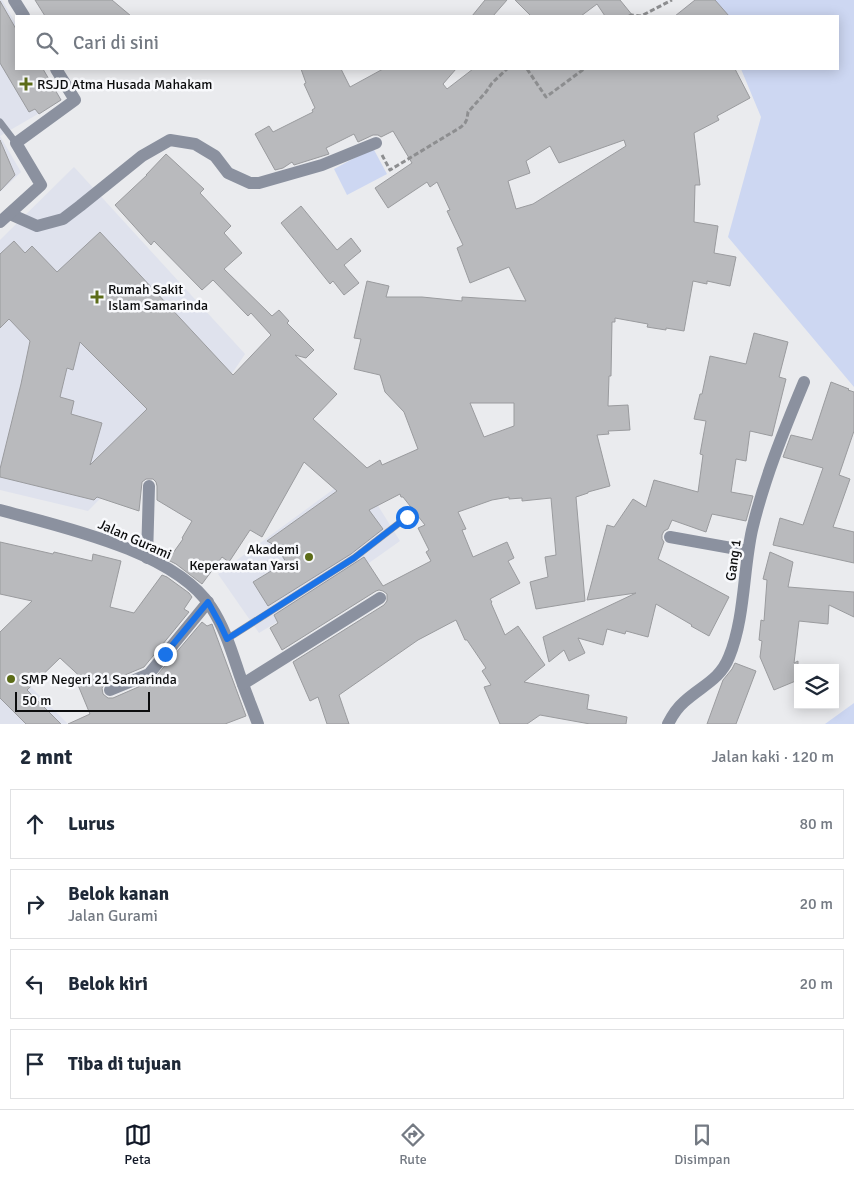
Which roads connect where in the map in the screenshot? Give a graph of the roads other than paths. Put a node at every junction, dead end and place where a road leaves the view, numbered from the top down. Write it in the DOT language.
graph roads {
  1 [pos="14,0"];
  2 [pos="23,15"];
  3 [pos="57,70"];
  4 [pos="0,122"];
  5 [pos="16,142"];
  6 [pos="376,143"];
  7 [pos="5,218"];
  8 [pos="804,382"];
  9 [pos="149,486"];
  10 [pos="0,510"];
  11 [pos="407,517"];
  12 [pos="670,537"];
  13 [pos="748,551"];
  14 [pos="147,558"];
  15 [pos="380,598"];
  16 [pos="208,602"];
  17 [pos="227,639"];
  18 [pos="243,684"];
  19 [pos="110,690"];
  20 [pos="258,724"];
  21 [pos="668,724"];
  1 -- 2 [label="street"];
  3 -- 5 [label="street"];
  4 -- 5 [label="lane"];
  5 -- 7 [label="street"];
  6 -- 7 [label="street"];
  8 -- 13 [label="street, Gang 1"];
  9 -- 14 [label="street"];
  10 -- 14 [label="street, Jalan Gurami"];
  11 -- 17 [label="lane"];
  12 -- 13 [label="street"];
  13 -- 21 [label="street, Gang 1"];
  14 -- 16 [label="street, Jalan Gurami"];
  15 -- 18 [label="street"];
  16 -- 17 [label="street, Jalan Gurami"];
  16 -- 19 [label="street"];
  17 -- 18 [label="street, Jalan Gurami"];
  18 -- 20 [label="street, Jalan Gurami"];
}
